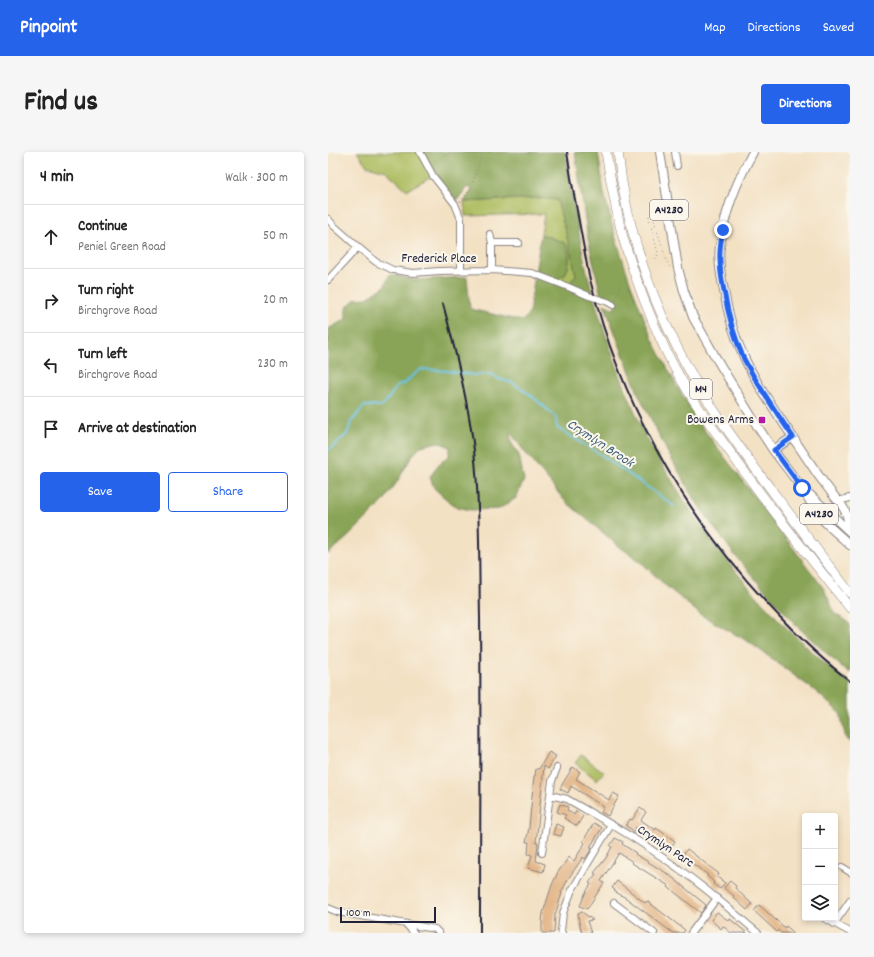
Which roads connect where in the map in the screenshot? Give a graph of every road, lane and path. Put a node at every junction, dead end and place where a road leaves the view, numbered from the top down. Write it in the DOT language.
graph roads {
  1 [pos="420,152"];
  2 [pos="483,152"];
  3 [pos="606,152"];
  4 [pos="618,152"];
  5 [pos="660,152"];
  6 [pos="675,152"];
  7 [pos="753,152"];
  8 [pos="676,166"];
  9 [pos="457,207"];
  10 [pos="328,219"];
  11 [pos="490,234"];
  12 [pos="492,243"];
  13 [pos="519,243"];
  14 [pos="358,247"];
  15 [pos="492,270"];
  16 [pos="461,271"];
  17 [pos="328,280"];
  18 [pos="621,283"];
  19 [pos="613,305"];
  20 [pos="793,437"];
  21 [pos="774,450"];
  22 [pos="802,488"];
  23 [pos="850,498"];
  24 [pos="838,500"];
  25 [pos="837,519"];
  26 [pos="850,530"];
  27 [pos="841,537"];
  28 [pos="850,545"];
  29 [pos="850,593"];
  30 [pos="850,608"];
  31 [pos="557,768"];
  32 [pos="550,795"];
  33 [pos="611,825"];
  34 [pos="542,853"];
  35 [pos="842,866"];
  36 [pos="850,872"];
  37 [pos="717,898"];
  38 [pos="850,901"];
  39 [pos="614,903"];
  40 [pos="328,908"];
  41 [pos="829,921"];
  42 [pos="405,924"];
  43 [pos="834,924"];
  44 [pos="850,932"];
  45 [pos="414,933"];
  46 [pos="439,933"];
  47 [pos="562,933"];
  48 [pos="654,933"];
  49 [pos="691,933"];
  50 [pos="758,933"];
  1 -- 9 [label="street"];
  2 -- 9 [label="path"];
  3 -- 30 [label="highway, M4"];
  4 -- 29 [label="highway, M4"];
  5 -- 21 [label="main road, A4230"];
  6 -- 8 [label="street"];
  7 -- 20 [label="main road"];
  9 -- 16 [label="street"];
  10 -- 14 [label="street, Frederick Place"];
  11 -- 12 [label="street"];
  12 -- 13 [label="street"];
  12 -- 15 [label="street"];
  14 -- 16 [label="street, Frederick Place"];
  14 -- 17 [label="street"];
  15 -- 16 [label="street, Frederick Place"];
  15 -- 19 [label="street, Frederick Place"];
  18 -- 19 [label="path"];
  20 -- 21 [label="main road"];
  20 -- 24 [label="main road"];
  21 -- 22 [label="main road, A4230"];
  22 -- 25 [label="main road, A4230"];
  22 -- 27 [label="main road, A4230"];
  23 -- 24 [label="street"];
  24 -- 25 [label="main road"];
  24 -- 26 [label="main road"];
  25 -- 26 [label="main road, A4230"];
  25 -- 27 [label="main road"];
  27 -- 28 [label="main road, A4230"];
  31 -- 32 [label="street"];
  32 -- 33 [label="street, Crymlyn Parc"];
  32 -- 34 [label="street"];
  33 -- 37 [label="street, Crymlyn Parc"];
  33 -- 47 [label="street"];
  35 -- 36 [label="street"];
  37 -- 49 [label="street"];
  37 -- 50 [label="street, Crymlyn Parc"];
  38 -- 43 [label="street"];
  39 -- 48 [label="street"];
  40 -- 42 [label="street"];
  41 -- 43 [label="street"];
  42 -- 45 [label="street"];
  42 -- 46 [label="street"];
  43 -- 44 [label="street"];
}
